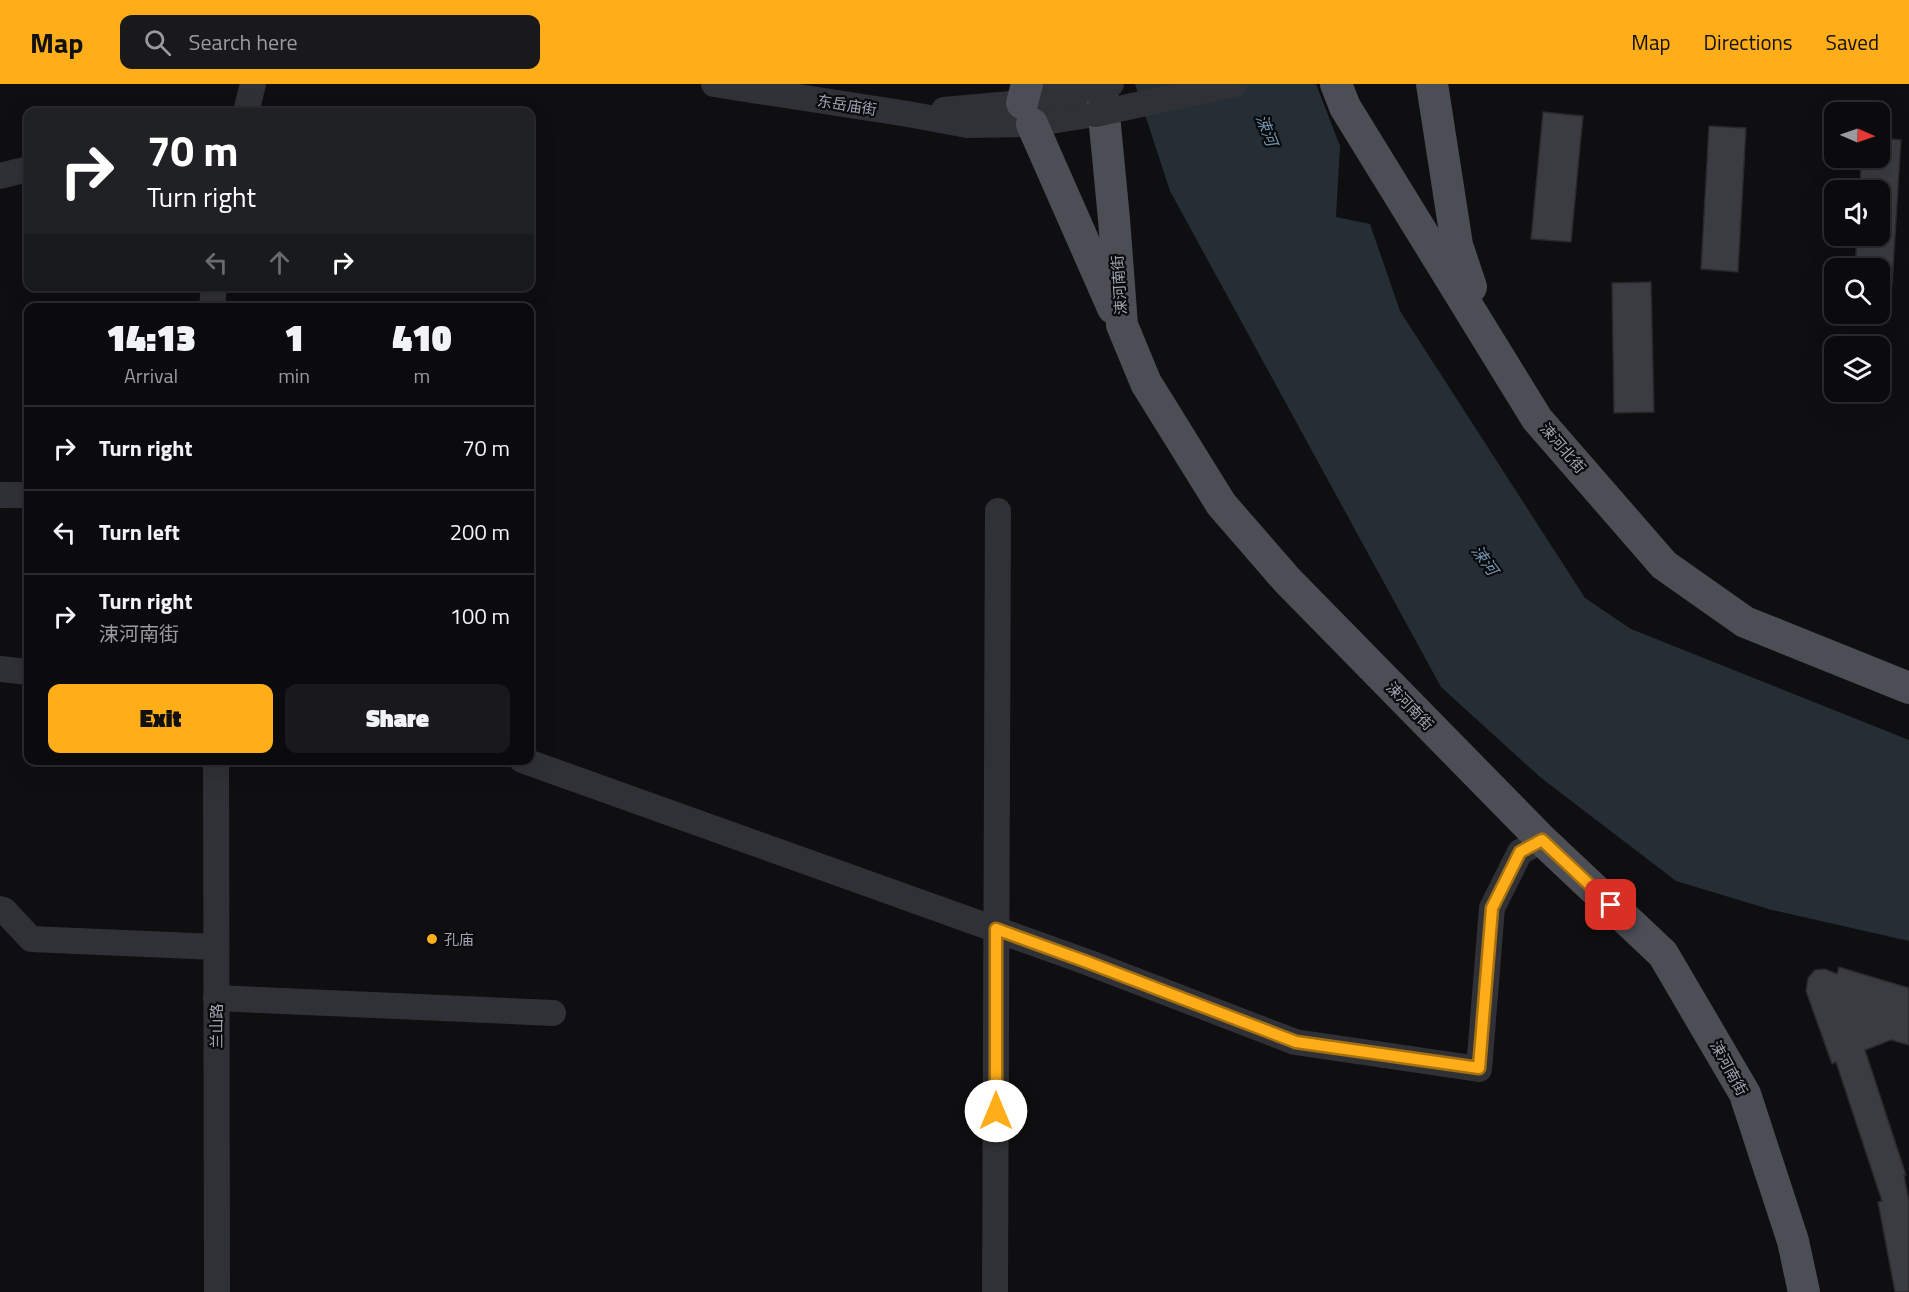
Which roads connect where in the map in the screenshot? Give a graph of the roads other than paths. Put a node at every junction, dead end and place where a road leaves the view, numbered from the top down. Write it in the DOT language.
graph roads {
  1 [pos="254,84"];
  2 [pos="714,84"];
  3 [pos="1235,84"];
  4 [pos="1336,84"];
  5 [pos="1414,84"];
  6 [pos="1432,84"];
  7 [pos="766,88"];
  8 [pos="1099,93"];
  9 [pos="1035,102"];
  10 [pos="247,108"];
  11 [pos="24,170"];
  12 [pos="0,176"];
  13 [pos="1398,192"];
  14 [pos="1114,219"];
  15 [pos="1485,334"];
  16 [pos="1146,383"];
  17 [pos="0,495"];
  18 [pos="24,495"];
  19 [pos="998,511"];
  20 [pos="0,669"];
  21 [pos="24,672"];
  22 [pos="1909,688"];
  23 [pos="534,764"];
  24 [pos="216,765"];
  25 [pos="1542,840"];
  26 [pos="0,909"];
  27 [pos="996,929"];
  28 [pos="216,947"];
  29 [pos="216,998"];
  30 [pos="553,1013"];
  31 [pos="217,1292"];
  32 [pos="995,1292"];
  33 [pos="1804,1292"];
  1 -- 10 [label="street"];
  2 -- 7 [label="street, 东岳庙街"];
  3 -- 8 [label="street, 东岳庙街, bridge"];
  4 -- 13 [label="main road, 涑河北街"];
  5 -- 13 [label="main road"];
  6 -- 15 [label="main road"];
  7 -- 9 [label="street, 东岳庙街"];
  8 -- 9 [label="street, 东岳庙街"];
  8 -- 14 [label="main road, 涑河南街"];
  9 -- 14 [label="main road"];
  9 -- 16 [label="main road"];
  11 -- 12 [label="street"];
  13 -- 15 [label="main road, 涑河北街"];
  14 -- 16 [label="main road, 涑河南街"];
  15 -- 22 [label="main road, 涑河北街"];
  16 -- 25 [label="main road, 涑河南街"];
  17 -- 18 [label="street"];
  19 -- 27 [label="street"];
  20 -- 21 [label="street"];
  23 -- 27 [label="street"];
  24 -- 28 [label="street, 兰山路"];
  25 -- 27 [label="street"];
  25 -- 33 [label="main road, 涑河南街"];
  26 -- 28 [label="street"];
  27 -- 32 [label="street"];
  28 -- 29 [label="street, 兰山路"];
  29 -- 30 [label="street"];
  29 -- 31 [label="street, 兰山路"];
}
